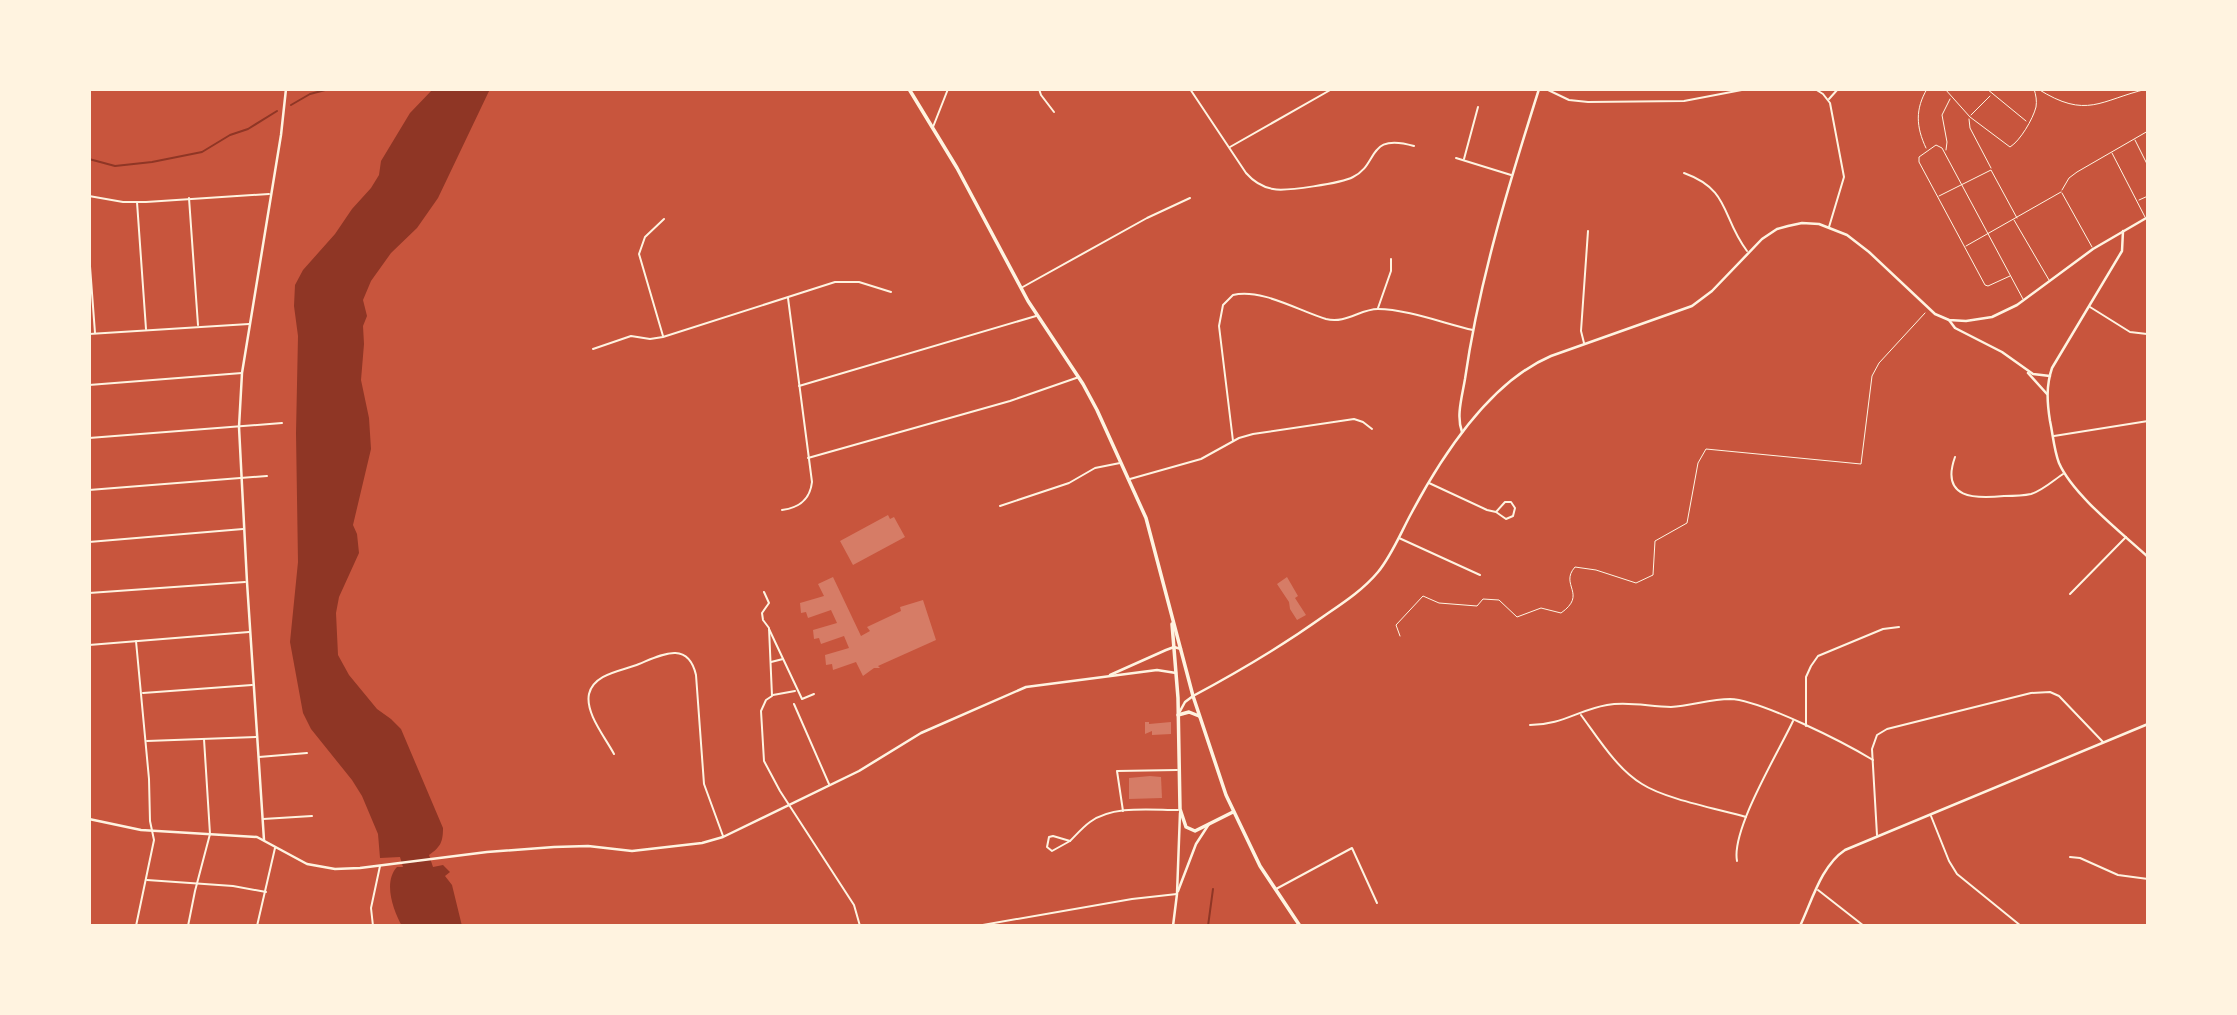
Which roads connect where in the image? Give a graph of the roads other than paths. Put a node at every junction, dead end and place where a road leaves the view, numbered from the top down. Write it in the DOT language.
graph roads {
  1 [pos="286,89"];
  2 [pos="909,89"];
  3 [pos="947,89"];
  4 [pos="1039,89"];
  5 [pos="1190,89"];
  6 [pos="1332,89"];
  7 [pos="1539,89"];
  8 [pos="1546,89"];
  9 [pos="1746,89"];
  10 [pos="1815,89"];
  11 [pos="1838,89"];
  12 [pos="1927,89"];
  13 [pos="1945,89"];
  14 [pos="1987,89"];
  15 [pos="2034,89"];
  16 [pos="2038,89"];
  17 [pos="2147,89"];
  18 [pos="1992,95"];
  19 [pos="1952,97"];
  20 [pos="1828,100"];
  21 [pos="1478,107"];
  22 [pos="1055,112"];
  23 [pos="1970,117"];
  24 [pos="2028,123"];
  25 [pos="933,128"];
  26 [pos="2148,131"];
  27 [pos="2134,139"];
  28 [pos="1414,146"];
  29 [pos="1229,147"];
  30 [pos="1927,150"];
  31 [pos="2111,151"];
  32 [pos="1944,153"];
  33 [pos="1456,158"];
  34 [pos="1464,160"];
  35 [pos="2148,166"];
  36 [pos="1991,170"];
  37 [pos="1684,173"];
  38 [pos="1513,176"];
  39 [pos="1961,185"];
  40 [pos="2061,192"];
  41 [pos="271,194"];
  42 [pos="2148,195"];
  43 [pos="89,196"];
  44 [pos="1938,197"];
  45 [pos="189,198"];
  46 [pos="1190,198"];
  47 [pos="2137,201"];
  48 [pos="137,202"];
  49 [pos="2147,217"];
  50 [pos="664,219"];
  51 [pos="2015,219"];
  52 [pos="1829,227"];
  53 [pos="1588,231"];
  54 [pos="2123,231"];
  55 [pos="1987,234"];
  56 [pos="1965,247"];
  57 [pos="2093,249"];
  58 [pos="1748,252"];
  59 [pos="89,253"];
  60 [pos="1391,259"];
  61 [pos="2010,276"];
  62 [pos="2050,282"];
  63 [pos="1021,288"];
  64 [pos="891,292"];
  65 [pos="788,297"];
  66 [pos="2024,301"];
  67 [pos="2090,307"];
  68 [pos="1377,309"];
  69 [pos="1037,316"];
  70 [pos="1949,320"];
  71 [pos="250,324"];
  72 [pos="198,326"];
  73 [pos="146,330"];
  74 [pos="1473,330"];
  75 [pos="89,334"];
  76 [pos="95,334"];
  77 [pos="2147,334"];
  78 [pos="663,337"];
  79 [pos="1584,343"];
  80 [pos="593,349"];
  81 [pos="2026,370"];
  82 [pos="242,373"];
  83 [pos="2050,376"];
  84 [pos="1079,377"];
  85 [pos="89,385"];
  86 [pos="799,386"];
  87 [pos="2047,394"];
  88 [pos="2148,421"];
  89 [pos="282,423"];
  90 [pos="239,426"];
  91 [pos="1372,429"];
  92 [pos="1462,432"];
  93 [pos="2053,436"];
  94 [pos="89,438"];
  95 [pos="1234,441"];
  96 [pos="1955,457"];
  97 [pos="808,458"];
  98 [pos="1122,463"];
  99 [pos="2064,473"];
  100 [pos="267,475"];
  101 [pos="240,478"];
  102 [pos="1129,480"];
  103 [pos="1429,482"];
  104 [pos="89,490"];
  105 [pos="1000,506"];
  106 [pos="782,510"];
  107 [pos="1496,512"];
  108 [pos="243,530"];
  109 [pos="2126,537"];
  110 [pos="1398,538"];
  111 [pos="89,542"];
  112 [pos="2148,557"];
  113 [pos="1480,575"];
  114 [pos="247,582"];
  115 [pos="764,592"];
  116 [pos="89,593"];
  117 [pos="2070,594"];
  118 [pos="1171,614"];
  119 [pos="1899,627"];
  120 [pos="769,628"];
  121 [pos="250,632"];
  122 [pos="136,641"];
  123 [pos="89,645"];
  124 [pos="1174,647"];
  125 [pos="1181,649"];
  126 [pos="783,659"];
  127 [pos="770,662"];
  128 [pos="1177,673"];
  129 [pos="1104,678"];
  130 [pos="253,684"];
  131 [pos="797,691"];
  132 [pos="141,693"];
  133 [pos="814,694"];
  134 [pos="772,696"];
  135 [pos="1193,696"];
  136 [pos="794,704"];
  137 [pos="1581,714"];
  138 [pos="1178,715"];
  139 [pos="1199,716"];
  140 [pos="1793,721"];
  141 [pos="2148,723"];
  142 [pos="1530,725"];
  143 [pos="1806,727"];
  144 [pos="257,737"];
  145 [pos="204,739"];
  146 [pos="146,741"];
  147 [pos="2104,743"];
  148 [pos="307,753"];
  149 [pos="614,754"];
  150 [pos="258,757"];
  151 [pos="1873,760"];
  152 [pos="1179,770"];
  153 [pos="830,785"];
  154 [pos="790,805"];
  155 [pos="1180,810"];
  156 [pos="1124,812"];
  157 [pos="1233,812"];
  158 [pos="1930,814"];
  159 [pos="312,816"];
  160 [pos="1746,817"];
  161 [pos="89,819"];
  162 [pos="262,819"];
  163 [pos="1209,824"];
  164 [pos="153,831"];
  165 [pos="210,834"];
  166 [pos="1877,836"];
  167 [pos="723,837"];
  168 [pos="264,840"];
  169 [pos="1070,841"];
  170 [pos="276,846"];
  171 [pos="2070,857"];
  172 [pos="1737,861"];
  173 [pos="380,866"];
  174 [pos="146,880"];
  175 [pos="2148,880"];
  176 [pos="196,884"];
  177 [pos="1275,889"];
  178 [pos="1817,889"];
  179 [pos="266,891"];
  180 [pos="1177,894"];
  181 [pos="1377,903"];
  182 [pos="136,926"];
  183 [pos="188,926"];
  184 [pos="257,926"];
  185 [pos="373,926"];
  186 [pos="860,926"];
  187 [pos="977,926"];
  188 [pos="1173,926"];
  189 [pos="1300,926"];
  190 [pos="1800,926"];
  191 [pos="1864,926"];
  192 [pos="2021,926"];
  1 -- 41 [label="main road"];
  2 -- 25 [label="main road"];
  3 -- 25 [label="street"];
  4 -- 22 [label="street"];
  5 -- 29 [label="street"];
  6 -- 29 [label="street"];
  7 -- 38 [label="main road"];
  8 -- 9 [label="street"];
  10 -- 20 [label="street"];
  11 -- 20 [label="street"];
  12 -- 30 [label="lane"];
  13 -- 19 [label="lane"];
  14 -- 18 [label="lane"];
  15 -- 24 [label="lane"];
  16 -- 17 [label="lane"];
  18 -- 23 [label="lane"];
  18 -- 24 [label="lane"];
  19 -- 23 [label="lane"];
  19 -- 32 [label="lane"];
  20 -- 52 [label="street"];
  21 -- 34 [label="street"];
  23 -- 24 [label="lane"];
  23 -- 36 [label="lane"];
  25 -- 63 [label="main road"];
  26 -- 27 [label="lane"];
  27 -- 31 [label="lane"];
  27 -- 35 [label="lane"];
  28 -- 29 [label="street"];
  30 -- 32 [label="lane"];
  30 -- 44 [label="lane"];
  31 -- 40 [label="lane"];
  31 -- 47 [label="lane"];
  32 -- 39 [label="lane"];
  33 -- 34 [label="street"];
  34 -- 38 [label="street"];
  36 -- 39 [label="lane"];
  36 -- 51 [label="lane"];
  37 -- 58 [label="street"];
  38 -- 74 [label="main road"];
  39 -- 44 [label="lane"];
  39 -- 55 [label="lane"];
  40 -- 51 [label="lane"];
  40 -- 57 [label="lane"];
  41 -- 45 [label="street"];
  41 -- 71 [label="main road"];
  42 -- 47 [label="lane"];
  43 -- 48 [label="street"];
  44 -- 56 [label="lane"];
  45 -- 48 [label="street"];
  45 -- 72 [label="street"];
  46 -- 63 [label="street"];
  47 -- 49 [label="lane"];
  48 -- 73 [label="street"];
  49 -- 54 [label="main road"];
  50 -- 78 [label="street"];
  51 -- 55 [label="lane"];
  51 -- 62 [label="lane"];
  52 -- 58 [label="main road"];
  52 -- 70 [label="main road"];
  53 -- 79 [label="street"];
  54 -- 57 [label="main road"];
  54 -- 67 [label="main road"];
  55 -- 56 [label="lane"];
  55 -- 61 [label="lane"];
  56 -- 61 [label="lane"];
  57 -- 62 [label="main road"];
  58 -- 79 [label="main road"];
  59 -- 76 [label="street"];
  60 -- 68 [label="street"];
  61 -- 66 [label="lane"];
  62 -- 66 [label="main road"];
  63 -- 69 [label="main road"];
  64 -- 65 [label="street"];
  65 -- 78 [label="street"];
  65 -- 86 [label="street"];
  66 -- 70 [label="main road"];
  67 -- 77 [label="street"];
  67 -- 83 [label="main road"];
  68 -- 74 [label="street"];
  68 -- 95 [label="street"];
  69 -- 84 [label="main road"];
  69 -- 86 [label="street"];
  70 -- 81 [label="main road"];
  71 -- 72 [label="street"];
  71 -- 82 [label="main road"];
  72 -- 73 [label="street"];
  73 -- 76 [label="street"];
  74 -- 92 [label="main road"];
  75 -- 76 [label="street"];
  78 -- 80 [label="street"];
  79 -- 92 [label="main road"];
  81 -- 83 [label="main road"];
  81 -- 87 [label="main road"];
  82 -- 85 [label="street"];
  82 -- 90 [label="main road"];
  83 -- 87 [label="main road"];
  84 -- 97 [label="street"];
  84 -- 98 [label="main road"];
  86 -- 97 [label="street"];
  87 -- 93 [label="main road"];
  88 -- 93 [label="street"];
  89 -- 90 [label="street"];
  90 -- 94 [label="street"];
  90 -- 101 [label="main road"];
  91 -- 95 [label="street"];
  92 -- 103 [label="main road"];
  93 -- 99 [label="main road"];
  95 -- 102 [label="street"];
  96 -- 99 [label="street"];
  97 -- 106 [label="street"];
  98 -- 102 [label="main road"];
  98 -- 105 [label="street"];
  99 -- 109 [label="main road"];
  100 -- 101 [label="street"];
  101 -- 104 [label="street"];
  101 -- 108 [label="main road"];
  102 -- 118 [label="main road"];
  103 -- 107 [label="street"];
  103 -- 110 [label="main road"];
  107 -- 107 [label="street"];
  108 -- 111 [label="street"];
  108 -- 114 [label="main road"];
  109 -- 112 [label="main road"];
  109 -- 117 [label="street"];
  110 -- 113 [label="street"];
  110 -- 135 [label="main road"];
  114 -- 116 [label="street"];
  114 -- 121 [label="main road"];
  115 -- 120 [label="street"];
  118 -- 124 [label="main road"];
  118 -- 125 [label="main road"];
  119 -- 143 [label="street"];
  120 -- 126 [label="street"];
  120 -- 127 [label="street"];
  121 -- 122 [label="street"];
  121 -- 130 [label="main road"];
  122 -- 123 [label="street"];
  122 -- 132 [label="street"];
  124 -- 125 [label="main road"];
  124 -- 128 [label="main road"];
  124 -- 129 [label="main road"];
  125 -- 135 [label="main road"];
  126 -- 127 [label="street"];
  126 -- 131 [label="street"];
  127 -- 134 [label="street"];
  128 -- 129 [label="main road"];
  128 -- 138 [label="main road"];
  129 -- 153 [label="main road"];
  130 -- 132 [label="street"];
  130 -- 144 [label="main road"];
  131 -- 133 [label="street"];
  131 -- 134 [label="street"];
  132 -- 146 [label="street"];
  134 -- 154 [label="street"];
  135 -- 138 [label="main road"];
  135 -- 139 [label="main road"];
  136 -- 153 [label="street"];
  137 -- 140 [label="street"];
  137 -- 142 [label="street"];
  137 -- 160 [label="street"];
  138 -- 139 [label="main road"];
  138 -- 152 [label="main road"];
  139 -- 157 [label="main road"];
  140 -- 143 [label="street"];
  140 -- 160 [label="street"];
  141 -- 147 [label="main road"];
  143 -- 151 [label="street"];
  144 -- 145 [label="street"];
  144 -- 150 [label="main road"];
  145 -- 146 [label="street"];
  145 -- 165 [label="street"];
  146 -- 164 [label="street"];
  147 -- 151 [label="street"];
  147 -- 158 [label="main road"];
  148 -- 150 [label="street"];
  149 -- 167 [label="street"];
  150 -- 162 [label="main road"];
  151 -- 166 [label="street"];
  152 -- 155 [label="main road"];
  152 -- 156 [label="street"];
  153 -- 154 [label="main road"];
  154 -- 167 [label="main road"];
  154 -- 186 [label="street"];
  155 -- 156 [label="street"];
  155 -- 163 [label="main road"];
  155 -- 180 [label="main road"];
  156 -- 169 [label="street"];
  157 -- 163 [label="main road"];
  157 -- 177 [label="main road"];
  158 -- 166 [label="main road"];
  158 -- 192 [label="street"];
  159 -- 162 [label="street"];
  160 -- 172 [label="street"];
  161 -- 164 [label="main road"];
  162 -- 168 [label="main road"];
  163 -- 180 [label="main road"];
  164 -- 165 [label="main road"];
  164 -- 174 [label="street"];
  165 -- 168 [label="main road"];
  165 -- 176 [label="street"];
  166 -- 178 [label="main road"];
  167 -- 173 [label="main road"];
  168 -- 170 [label="main road"];
  169 -- 169 [label="street"];
  170 -- 173 [label="main road"];
  170 -- 179 [label="street"];
  171 -- 175 [label="street"];
  173 -- 185 [label="street"];
  174 -- 176 [label="street"];
  174 -- 182 [label="street"];
  176 -- 179 [label="street"];
  176 -- 183 [label="street"];
  177 -- 181 [label="street"];
  177 -- 189 [label="main road"];
  178 -- 190 [label="main road"];
  178 -- 191 [label="street"];
  179 -- 184 [label="street"];
  180 -- 187 [label="street"];
  180 -- 188 [label="main road"];
}
